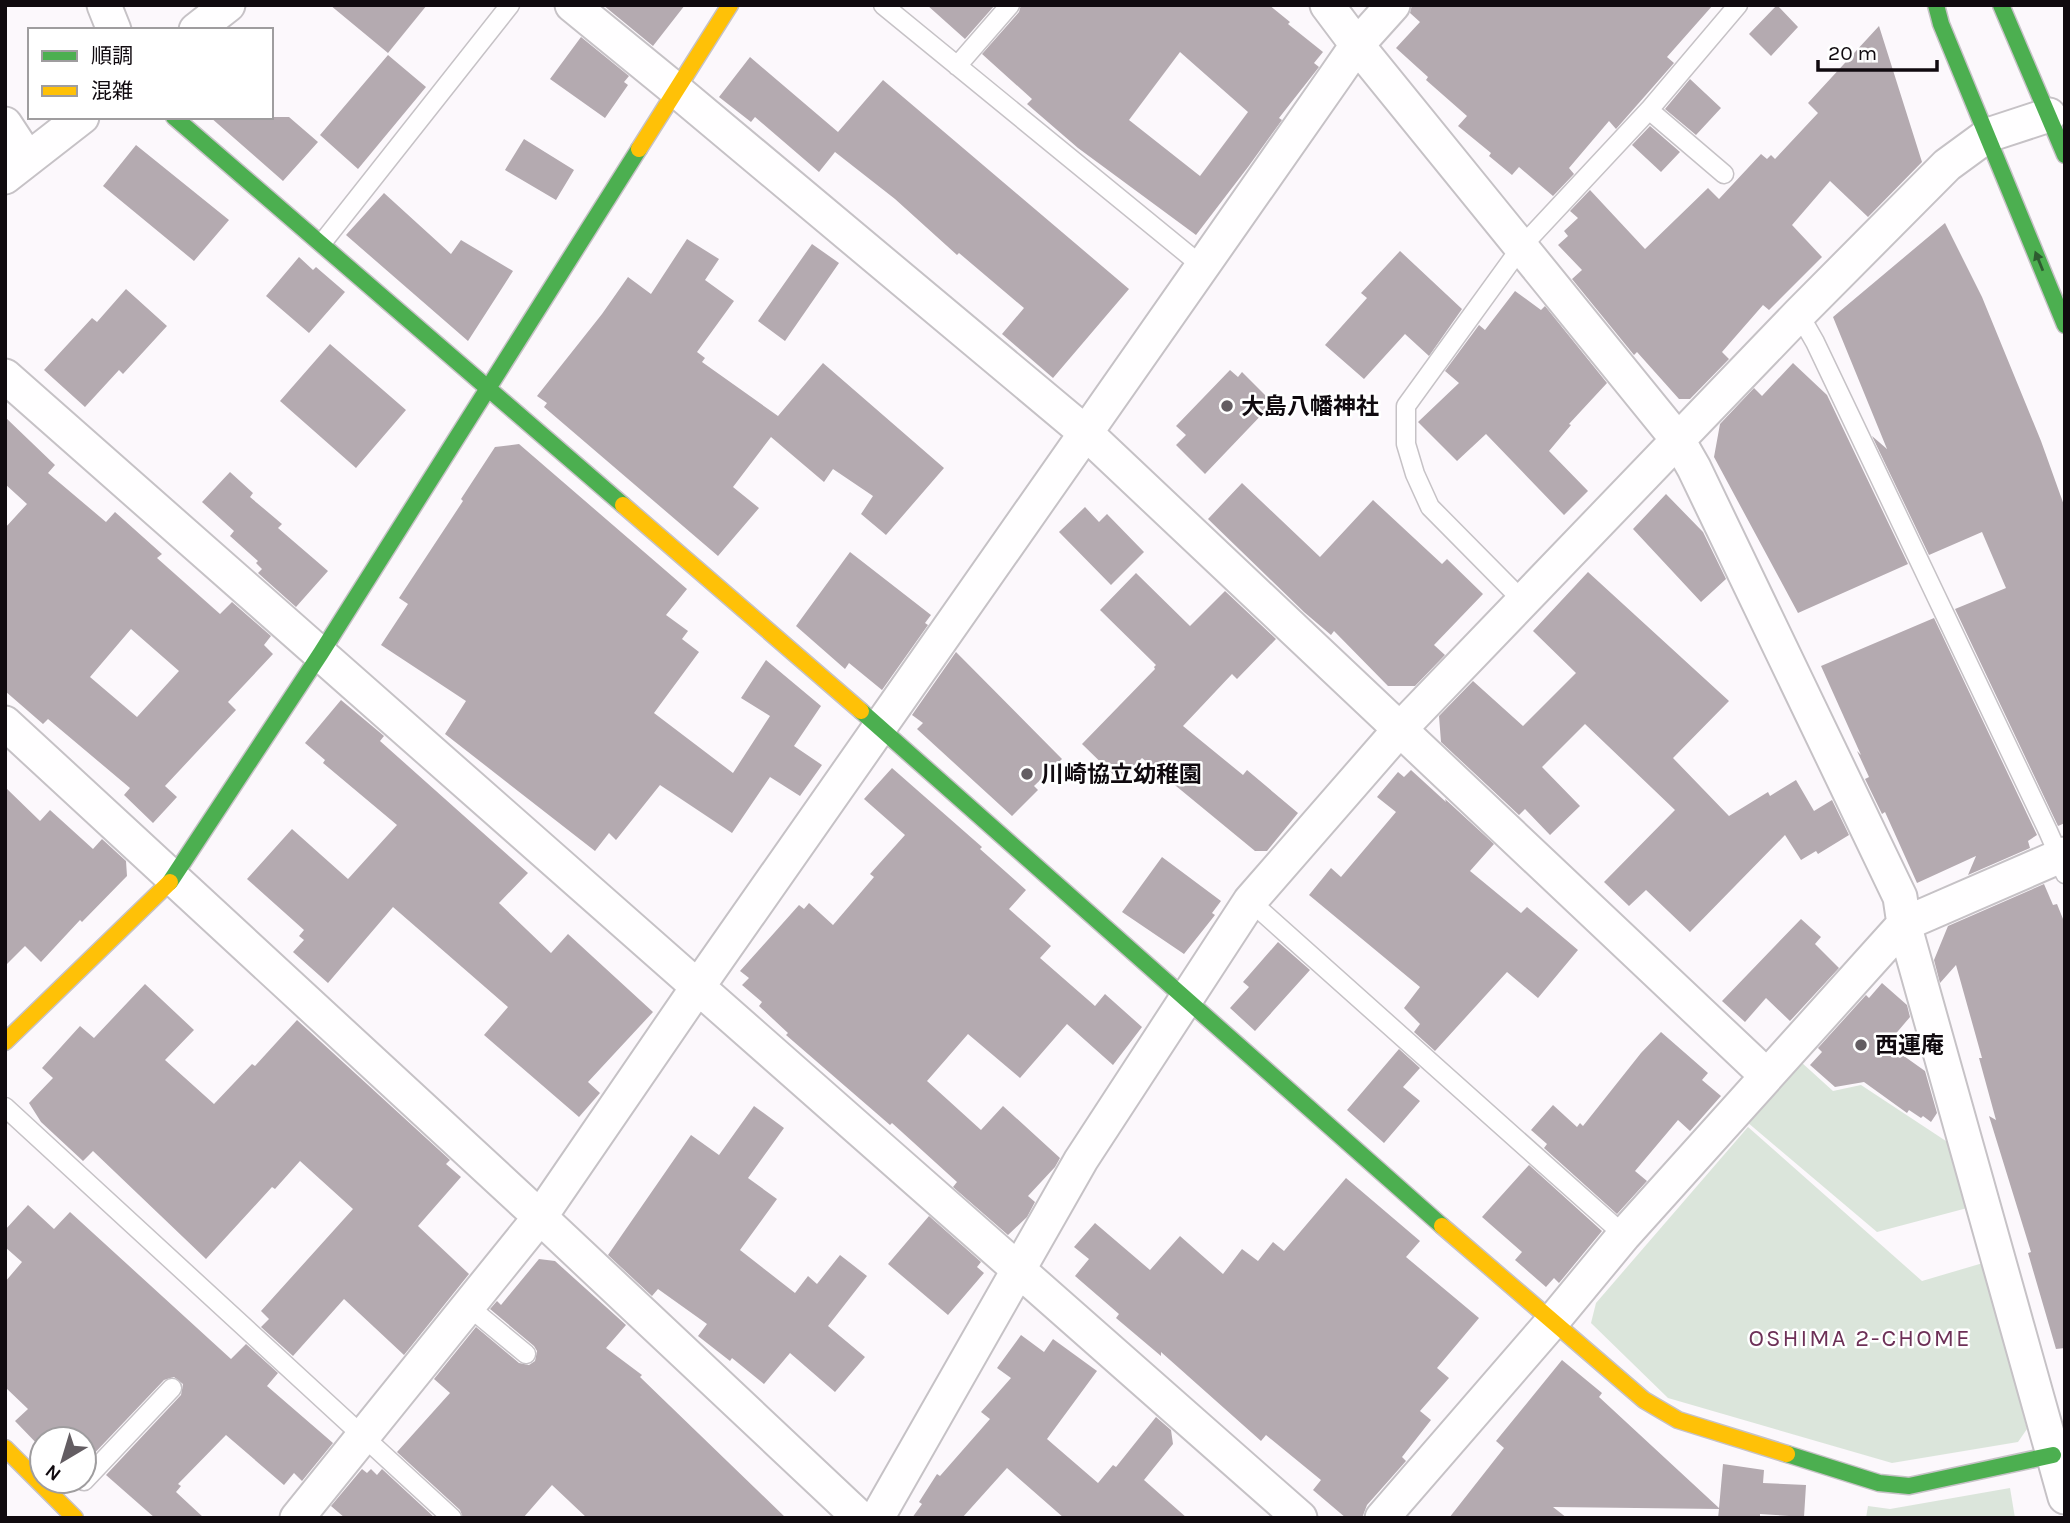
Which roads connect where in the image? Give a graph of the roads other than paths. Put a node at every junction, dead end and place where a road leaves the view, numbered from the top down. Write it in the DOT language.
graph roads {
  1 [pos="104,5"];
  2 [pos="228,5"];
  3 [pos="510,5"];
  4 [pos="572,5"];
  5 [pos="730,5"];
  6 [pos="883,5"];
  7 [pos="1010,5"];
  8 [pos="1327,5"];
  9 [pos="1393,5"];
  10 [pos="1738,5"];
  11 [pos="1936,5"];
  12 [pos="2001,5"];
  13 [pos="113,28"];
  14 [pos="199,28"];
  15 [pos="1357,45"];
  16 [pos="957,66"];
  17 [pos="676,90"];
  18 [pos="1649,110"];
  19 [pos="2049,115"];
  20 [pos="79,119"];
  21 [pos="176,119"];
  22 [pos="5,124"];
  23 [pos="1988,135"];
  24 [pos="2065,155"];
  25 [pos="16,168"];
  26 [pos="1724,174"];
  27 [pos="322,243"];
  28 [pos="1522,246"];
  29 [pos="1202,266"];
  30 [pos="1799,313"];
  31 [pos="2065,325"];
  32 [pos="5,376"];
  33 [pos="487,388"];
  34 [pos="1087,434"];
  35 [pos="1678,440"];
  36 [pos="1522,600"];
  37 [pos="321,653"];
  38 [pos="5,723"];
  39 [pos="880,729"];
  40 [pos="1400,729"];
  41 [pos="2063,861"];
  42 [pos="173,880"];
  43 [pos="1250,901"];
  44 [pos="1904,924"];
  45 [pos="697,988"];
  46 [pos="1187,999"];
  47 [pos="5,1042"];
  48 [pos="1767,1076"];
  49 [pos="5,1107"];
  50 [pos="540,1217"];
  51 [pos="1624,1235"];
  52 [pos="1020,1270"];
  53 [pos="468,1306"];
  54 [pos="1552,1322"];
  55 [pos="526,1354"];
  56 [pos="172,1388"];
  57 [pos="362,1437"];
  58 [pos="5,1448"];
  59 [pos="2053,1455"];
  60 [pos="98,1466"];
  61 [pos="71,1495"];
  62 [pos="2065,1497"];
  63 [pos="62,1504"];
  64 [pos="75,1518"];
  65 [pos="298,1518"];
  66 [pos="452,1518"];
  67 [pos="860,1518"];
  68 [pos="877,1518"];
  69 [pos="1300,1518"];
  70 [pos="1382,1518"];
  1 -- 13 [label="street"];
  2 -- 14 [label="street"];
  3 -- 27 [label="lane"];
  4 -- 17 [label="street"];
  5 -- 17 [label="street"];
  6 -- 16 [label="lane"];
  7 -- 16 [label="lane"];
  8 -- 15 [label="street"];
  9 -- 15 [label="street"];
  10 -- 18 [label="lane"];
  11 -- 23 [label="street"];
  12 -- 19 [label="street"];
  15 -- 28 [label="street"];
  15 -- 29 [label="street"];
  16 -- 29 [label="lane"];
  17 -- 33 [label="street"];
  17 -- 34 [label="street"];
  18 -- 26 [label="lane"];
  18 -- 28 [label="lane"];
  19 -- 23 [label="street"];
  19 -- 24 [label="street"];
  20 -- 25 [label="street"];
  21 -- 27 [label="street"];
  22 -- 25 [label="street"];
  23 -- 30 [label="street"];
  31 -- 23 [label="street, one-way"];
  27 -- 33 [label="street"];
  28 -- 35 [label="street"];
  28 -- 36 [label="lane"];
  29 -- 34 [label="street"];
  30 -- 35 [label="street"];
  30 -- 41 [label="lane"];
  32 -- 37 [label="street"];
  33 -- 37 [label="street"];
  33 -- 39 [label="street"];
  34 -- 39 [label="street"];
  34 -- 40 [label="street"];
  35 -- 36 [label="street"];
  35 -- 44 [label="street"];
  36 -- 40 [label="street"];
  37 -- 42 [label="street"];
  37 -- 45 [label="street"];
  38 -- 42 [label="street"];
  39 -- 45 [label="street"];
  39 -- 46 [label="street"];
  40 -- 43 [label="street"];
  40 -- 48 [label="street"];
  41 -- 44 [label="street"];
  42 -- 47 [label="street"];
  42 -- 50 [label="street"];
  43 -- 46 [label="street"];
  43 -- 51 [label="lane"];
  44 -- 48 [label="street"];
  44 -- 59 [label="street"];
  45 -- 50 [label="street"];
  45 -- 52 [label="street"];
  46 -- 52 [label="street"];
  46 -- 54 [label="street"];
  48 -- 51 [label="street"];
  49 -- 57 [label="lane"];
  50 -- 53 [label="street"];
  50 -- 67 [label="street"];
  51 -- 54 [label="street"];
  52 -- 68 [label="street"];
  52 -- 69 [label="street"];
  53 -- 55 [label="lane"];
  53 -- 57 [label="street"];
  54 -- 59 [label="street"];
  54 -- 70 [label="street"];
  56 -- 60 [label="lane"];
  57 -- 65 [label="street"];
  57 -- 66 [label="lane"];
  58 -- 63 [label="street"];
  59 -- 62 [label="street"];
  61 -- 63 [label="lane"];
  63 -- 64 [label="street"];
}
